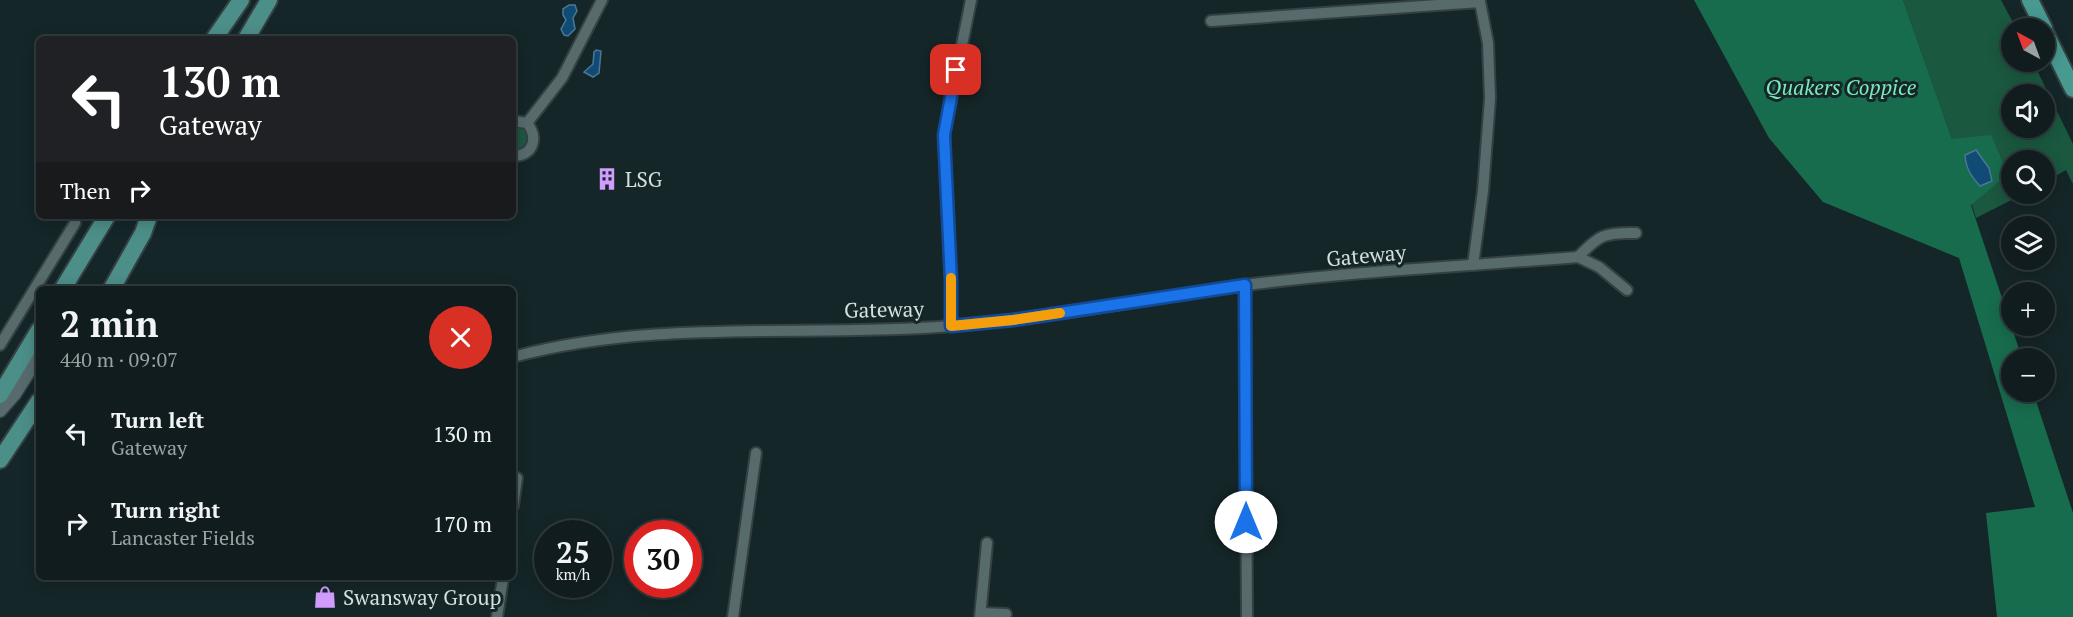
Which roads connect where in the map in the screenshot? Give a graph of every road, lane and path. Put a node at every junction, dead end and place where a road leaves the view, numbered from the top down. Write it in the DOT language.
graph roads {
  1 [pos="241,0"];
  2 [pos="269,0"];
  3 [pos="603,0"];
  4 [pos="971,0"];
  5 [pos="2030,0"];
  6 [pos="2039,18"];
  7 [pos="1211,21"];
  8 [pos="216,36"];
  9 [pos="248,36"];
  10 [pos="2055,52"];
  11 [pos="2073,89"];
  12 [pos="516,121"];
  13 [pos="527,123"];
  14 [pos="516,156"];
  15 [pos="105,219"];
  16 [pos="148,219"];
  17 [pos="75,223"];
  18 [pos="1636,233"];
  19 [pos="1578,257"];
  20 [pos="1473,265"];
  21 [pos="1245,285"];
  22 [pos="36,286"];
  23 [pos="36,286"];
  24 [pos="66,286"];
  25 [pos="113,286"];
  26 [pos="1627,290"];
  27 [pos="951,326"];
  28 [pos="36,335"];
  29 [pos="0,345"];
  30 [pos="516,356"];
  31 [pos="36,361"];
  32 [pos="0,395"];
  33 [pos="36,406"];
  34 [pos="0,411"];
  35 [pos="756,453"];
  36 [pos="0,460"];
  37 [pos="517,478"];
  38 [pos="516,485"];
  39 [pos="987,543"];
  40 [pos="503,580"];
  41 [pos="1006,614"];
  42 [pos="981,615"];
  43 [pos="497,617"];
  44 [pos="733,617"];
  45 [pos="1247,617"];
  1 -- 8 [label="main road"];
  2 -- 9 [label="main road"];
  3 -- 13 [label="street"];
  4 -- 27 [label="street"];
  5 -- 6 [label="highway"];
  7 -- 20 [label="street"];
  10 -- 11 [label="highway"];
  12 -- 13 [label="street"];
  13 -- 14 [label="street"];
  15 -- 24 [label="main road"];
  16 -- 25 [label="main road"];
  17 -- 23 [label="street"];
  18 -- 19 [label="street"];
  19 -- 20 [label="street, Gateway"];
  19 -- 26 [label="street"];
  20 -- 21 [label="street, Gateway"];
  21 -- 27 [label="street, Gateway"];
  21 -- 45 [label="street"];
  22 -- 29 [label="street"];
  27 -- 30 [label="street, Gateway"];
  28 -- 32 [label="main road"];
  31 -- 34 [label="street"];
  33 -- 36 [label="main road"];
  35 -- 44 [label="street"];
  37 -- 38 [label="street"];
  39 -- 42 [label="street"];
  40 -- 43 [label="street"];
  41 -- 42 [label="street"];
}
